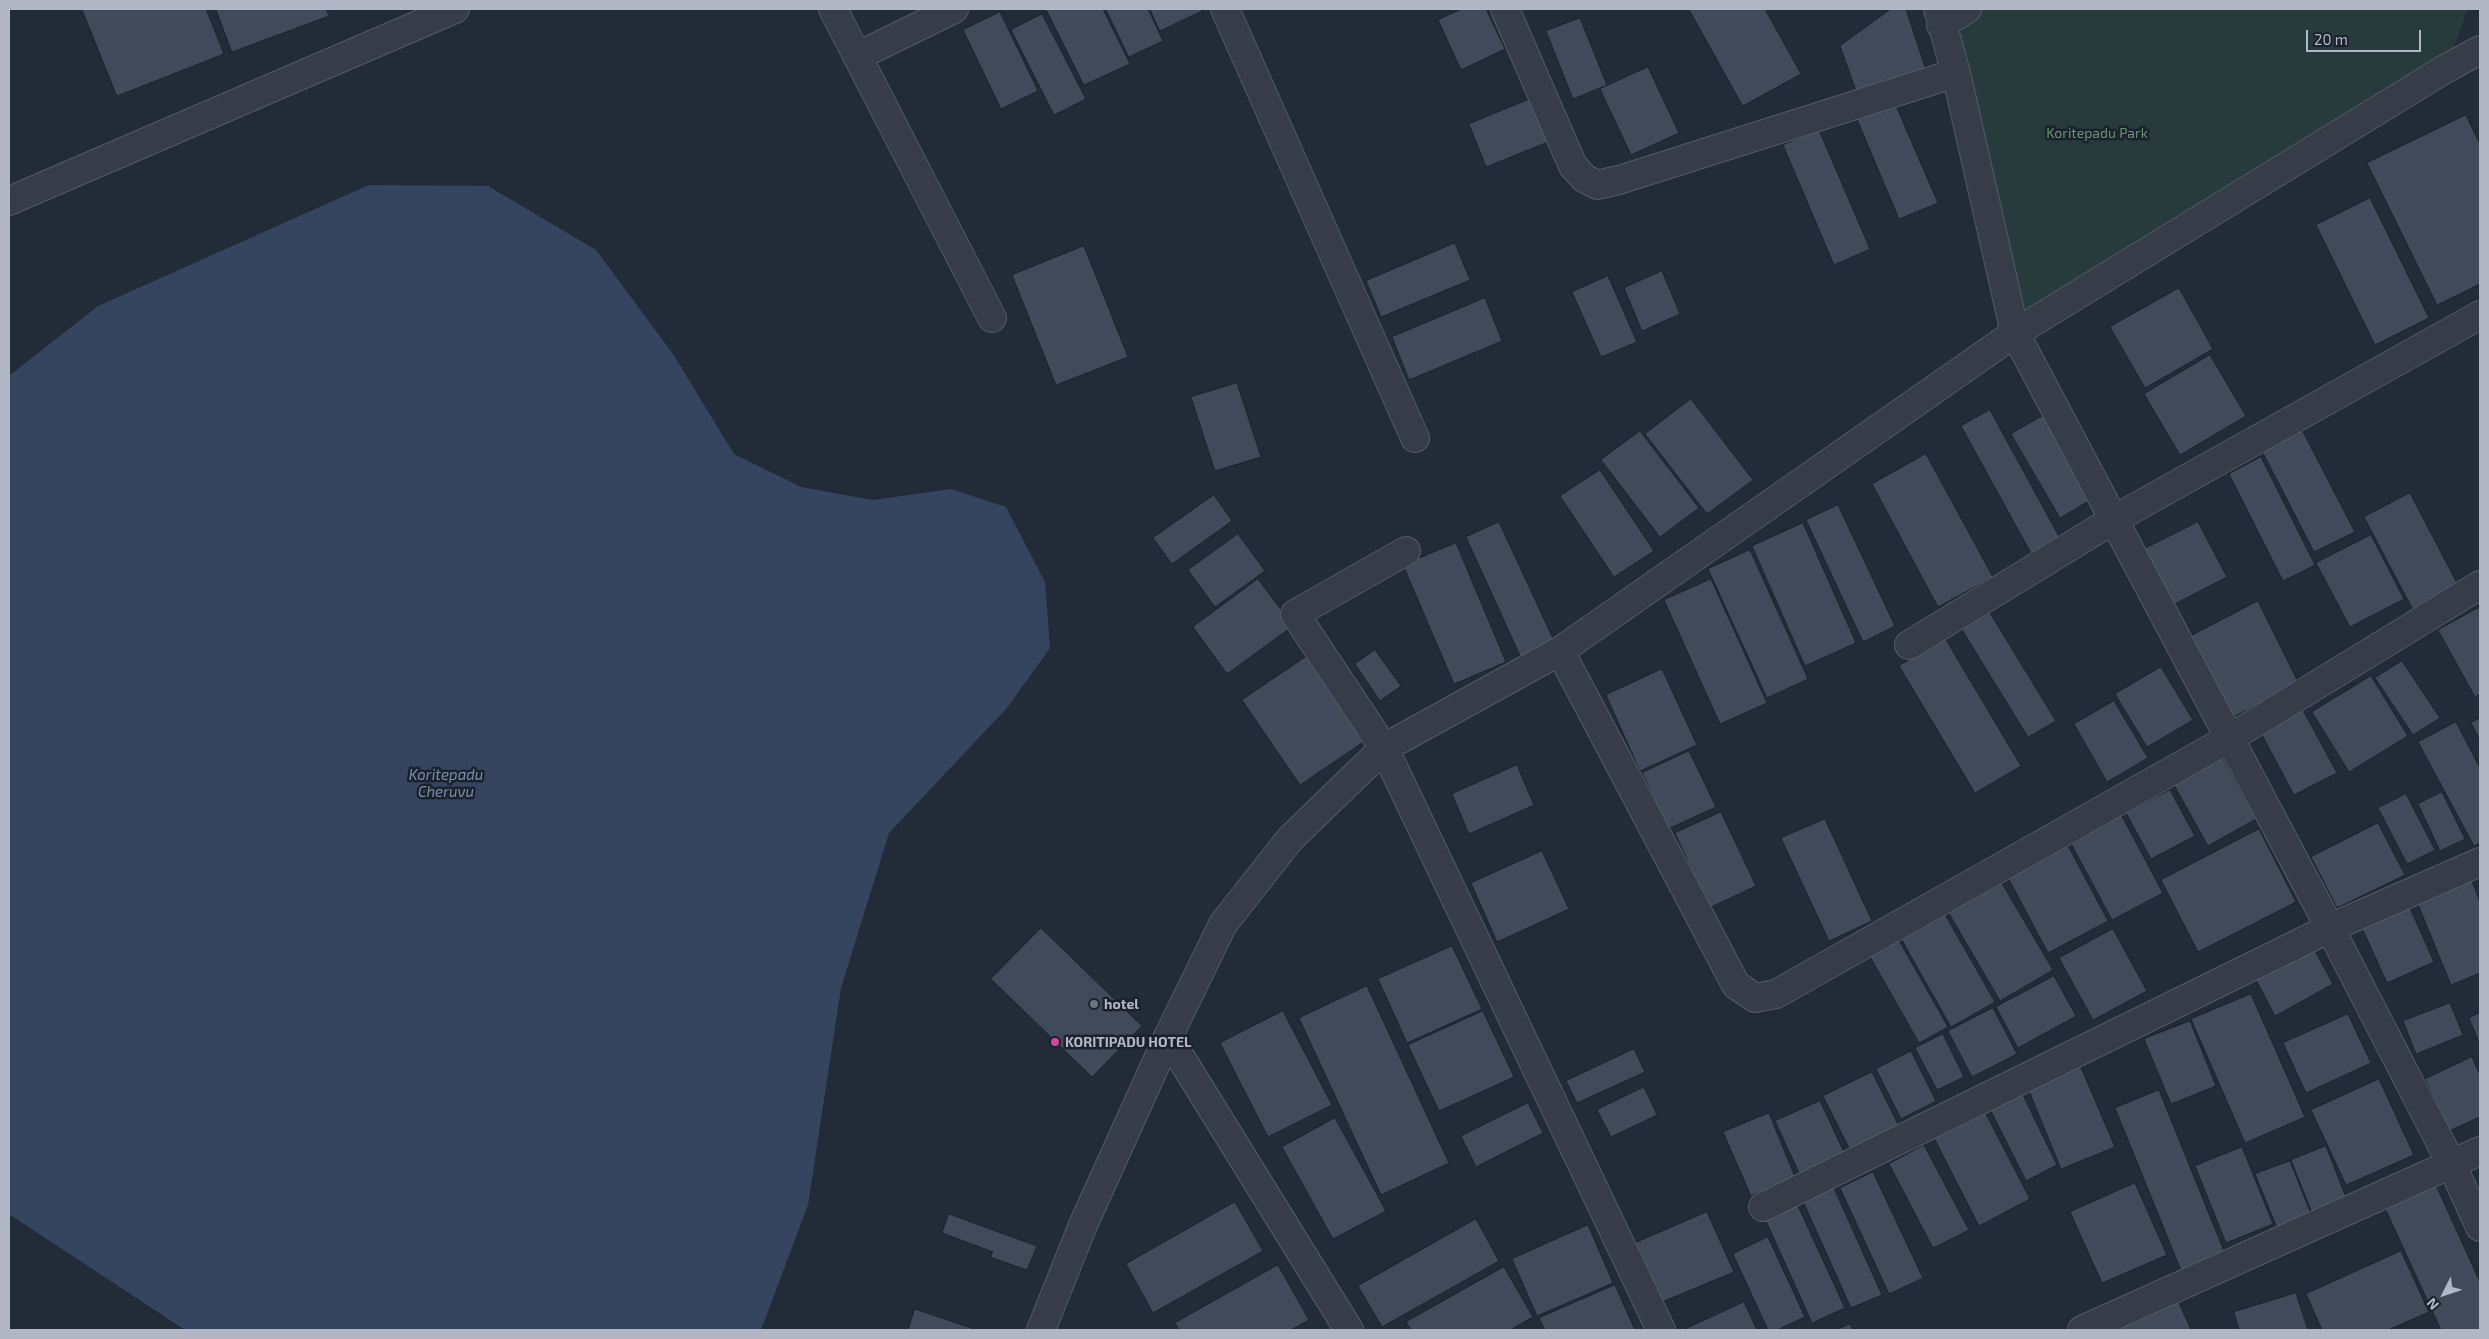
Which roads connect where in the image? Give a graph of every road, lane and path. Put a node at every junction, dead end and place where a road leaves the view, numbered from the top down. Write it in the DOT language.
graph roads {
  1 [pos="454,9"];
  2 [pos="833,9"];
  3 [pos="954,9"];
  4 [pos="1225,9"];
  5 [pos="1504,9"];
  6 [pos="1967,9"];
  7 [pos="1940,17"];
  8 [pos="2480,50"];
  9 [pos="858,56"];
  10 [pos="1956,73"];
  11 [pos="9,201"];
  12 [pos="2480,315"];
  13 [pos="992,318"];
  14 [pos="2015,334"];
  15 [pos="1415,438"];
  16 [pos="2113,520"];
  17 [pos="1406,551"];
  18 [pos="2480,585"];
  19 [pos="1909,645"];
  20 [pos="1560,651"];
  21 [pos="2230,738"];
  22 [pos="1384,748"];
  23 [pos="2480,862"];
  24 [pos="2330,928"];
  25 [pos="1168,1037"];
  26 [pos="2480,1151"];
  27 [pos="2451,1164"];
  28 [pos="1763,1207"];
  29 [pos="2480,1227"];
  30 [pos="1047,1326"];
  31 [pos="1349,1330"];
  32 [pos="1661,1330"];
  33 [pos="2082,1330"];
  1 -- 11 [label="street"];
  2 -- 9 [label="street"];
  3 -- 9 [label="street"];
  4 -- 15 [label="street"];
  5 -- 10 [label="street"];
  6 -- 7 [label="street"];
  7 -- 10 [label="street"];
  8 -- 14 [label="street"];
  9 -- 13 [label="street"];
  10 -- 14 [label="street"];
  12 -- 16 [label="street"];
  14 -- 16 [label="street"];
  14 -- 20 [label="street"];
  16 -- 19 [label="street"];
  16 -- 21 [label="street"];
  17 -- 22 [label="street"];
  18 -- 21 [label="street"];
  20 -- 21 [label="street"];
  20 -- 22 [label="street"];
  21 -- 24 [label="street"];
  22 -- 25 [label="street"];
  22 -- 32 [label="street"];
  23 -- 24 [label="street"];
  24 -- 27 [label="street"];
  24 -- 28 [label="street"];
  25 -- 30 [label="street"];
  25 -- 31 [label="street"];
  26 -- 27 [label="street"];
  27 -- 29 [label="street"];
  27 -- 33 [label="street"];
}
